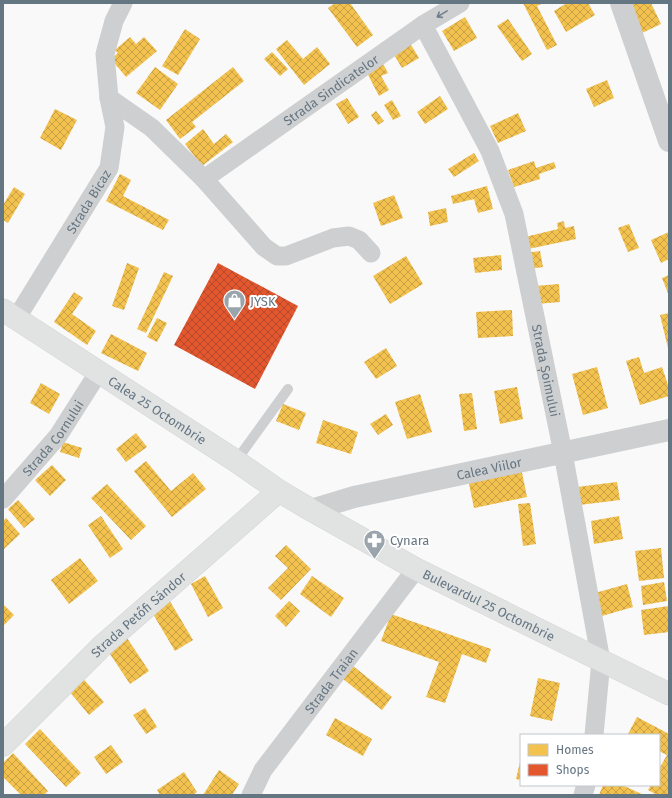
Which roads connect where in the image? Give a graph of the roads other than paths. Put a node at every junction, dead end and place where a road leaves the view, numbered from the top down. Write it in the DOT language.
graph roads {
  1 [pos="123,3"];
  2 [pos="460,3"];
  3 [pos="621,3"];
  4 [pos="423,25"];
  5 [pos="109,98"];
  6 [pos="669,141"];
  7 [pos="204,179"];
  8 [pos="371,253"];
  9 [pos="10,314"];
  10 [pos="98,373"];
  11 [pos="288,389"];
  12 [pos="669,430"];
  13 [pos="563,453"];
  14 [pos="236,461"];
  15 [pos="279,491"];
  16 [pos="3,499"];
  17 [pos="311,510"];
  18 [pos="416,569"];
  19 [pos="601,661"];
  20 [pos="669,694"];
  21 [pos="594,734"];
  22 [pos="3,745"];
  23 [pos="251,795"];
  1 -- 5 [label="street, Strada Bicaz"];
  2 -- 4 [label="street, Strada Sindicatelor, one-way"];
  3 -- 6 [label="street"];
  4 -- 7 [label="street, Strada Sindicatelor"];
  4 -- 13 [label="street, Strada Șoimului"];
  5 -- 7 [label="street"];
  5 -- 9 [label="street, Strada Bicaz"];
  7 -- 8 [label="street"];
  9 -- 10 [label="main road, Calea 25 Octombrie"];
  10 -- 14 [label="main road, Calea 25 Octombrie"];
  10 -- 16 [label="street, Strada Cornului"];
  11 -- 14 [label="lane"];
  12 -- 13 [label="street, Calea Viilor"];
  13 -- 17 [label="street, Calea Viilor"];
  13 -- 19 [label="street, Strada Șoimului"];
  14 -- 15 [label="main road, Calea 25 Octombrie"];
  15 -- 17 [label="main road, Calea 25 Octombrie"];
  15 -- 22 [label="main road, Strada Petőfi Sándor"];
  17 -- 18 [label="main road, Bulevardul 25 Octombrie"];
  18 -- 19 [label="main road, Bulevardul 25 Octombrie"];
  18 -- 23 [label="street, Strada Traian"];
  19 -- 20 [label="main road, Bulevardul 25 Octombrie"];
  19 -- 21 [label="street, Strada Șoimului"];
}
